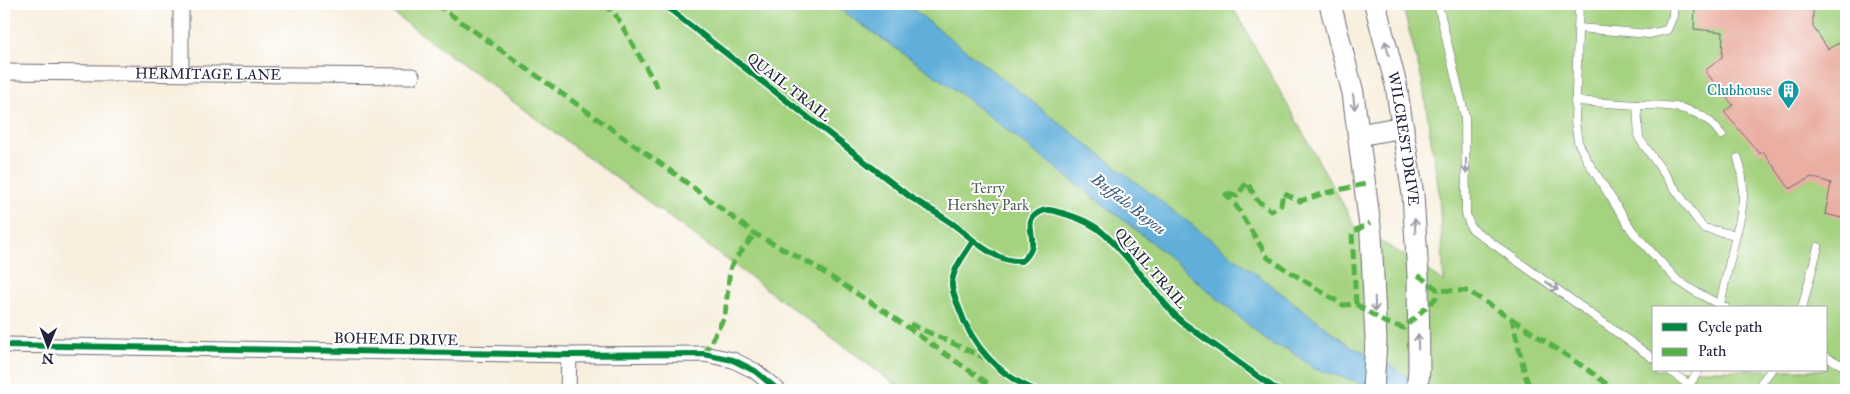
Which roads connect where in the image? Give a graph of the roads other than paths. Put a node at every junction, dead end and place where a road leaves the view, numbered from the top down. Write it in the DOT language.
graph roads {
  1 [pos="181,4"];
  2 [pos="1330,4"];
  3 [pos="1375,4"];
  4 [pos="1438,4"];
  5 [pos="1579,4"];
  6 [pos="1673,4"];
  7 [pos="1579,28"];
  8 [pos="4,72"];
  9 [pos="181,74"];
  10 [pos="412,76"];
  11 [pos="1575,101"];
  12 [pos="1637,105"];
  13 [pos="1403,127"];
  14 [pos="1359,135"];
  15 [pos="1722,135"];
  16 [pos="1738,158"];
  17 [pos="1736,236"];
  18 [pos="1818,247"];
  19 [pos="1723,306"];
  20 [pos="1803,306"];
  21 [pos="4,345"];
  22 [pos="569,354"];
  23 [pos="1652,358"];
  24 [pos="1828,358"];
  25 [pos="1846,367"];
  26 [pos="1672,372"];
  27 [pos="1698,372"];
  28 [pos="1770,372"];
  29 [pos="568,390"];
  30 [pos="778,390"];
  31 [pos="1373,390"];
  32 [pos="1417,390"];
  33 [pos="1756,390"];
  1 -- 9 [label="street"];
  2 -- 14 [label="main road, one-way"];
  13 -- 3 [label="main road, WILCREST DRIVE, one-way"];
  4 -- 23 [label="lane, one-way"];
  5 -- 7 [label="lane"];
  6 -- 7 [label="lane"];
  7 -- 11 [label="lane"];
  8 -- 9 [label="street, HERMITAGE LANE"];
  9 -- 10 [label="street, HERMITAGE LANE"];
  11 -- 12 [label="lane"];
  11 -- 19 [label="lane"];
  12 -- 15 [label="lane"];
  12 -- 17 [label="lane"];
  13 -- 14 [label="main road"];
  32 -- 13 [label="main road, WILCREST DRIVE, one-way"];
  14 -- 31 [label="main road, one-way"];
  16 -- 17 [label="lane"];
  17 -- 19 [label="lane"];
  18 -- 20 [label="lane"];
  21 -- 22 [label="street, BOHEME DRIVE"];
  22 -- 29 [label="street"];
  22 -- 30 [label="street, BOHEME DRIVE"];
  24 -- 25 [label="lane"];
  26 -- 27 [label="lane"];
  28 -- 33 [label="lane"];
}
